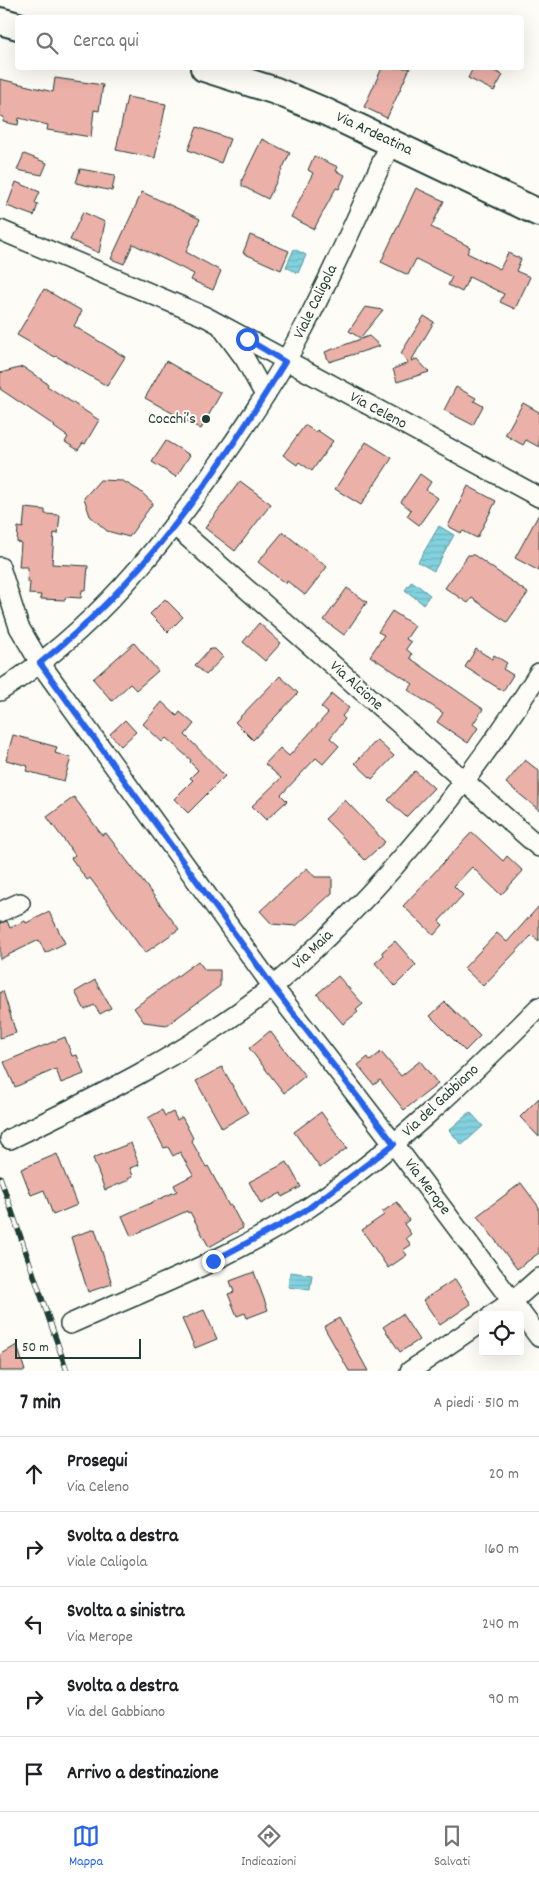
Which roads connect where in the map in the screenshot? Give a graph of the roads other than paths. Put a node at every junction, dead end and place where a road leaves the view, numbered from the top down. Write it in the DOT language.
graph roads {
  1 [pos="0,21"];
  2 [pos="15,25"];
  3 [pos="210,70"];
  4 [pos="391,142"];
  5 [pos="539,213"];
  6 [pos="0,230"];
  7 [pos="219,324"];
  8 [pos="285,362"];
  9 [pos="265,395"];
  10 [pos="539,497"];
  11 [pos="174,525"];
  12 [pos="0,567"];
  13 [pos="40,663"];
  14 [pos="539,673"];
  15 [pos="0,691"];
  16 [pos="464,782"];
  17 [pos="539,847"];
  18 [pos="20,903"];
  19 [pos="0,912"];
  20 [pos="273,987"];
  21 [pos="539,1007"];
  22 [pos="10,1139"];
  23 [pos="394,1144"];
  24 [pos="539,1278"];
  25 [pos="512,1301"];
  26 [pos="498,1311"];
  27 [pos="70,1324"];
  28 [pos="479,1325"];
  29 [pos="539,1337"];
  30 [pos="410,1371"];
  1 -- 2 [label="main road"];
  3 -- 4 [label="main road, Via Ardeatina"];
  4 -- 5 [label="main road, Via Ardeatina"];
  4 -- 8 [label="street, Viale Caligola"];
  6 -- 7 [label="street, Via Celeno"];
  7 -- 8 [label="street, Via Celeno"];
  7 -- 9 [label="street"];
  8 -- 9 [label="street, Viale Caligola"];
  8 -- 10 [label="street, Via Celeno"];
  9 -- 11 [label="street, Viale Caligola"];
  11 -- 13 [label="street, Viale Caligola"];
  11 -- 16 [label="street, Via Alcione"];
  12 -- 13 [label="street, Via Merope"];
  13 -- 15 [label="street, Viale Caligola"];
  13 -- 20 [label="street, Via Merope"];
  14 -- 16 [label="street, Via Maia"];
  16 -- 17 [label="street, Via Alcione"];
  16 -- 20 [label="street, Via Maia"];
  18 -- 19 [label="street"];
  20 -- 22 [label="street, Via Maia"];
  20 -- 23 [label="street, Via Merope"];
  21 -- 23 [label="street, Via del Gabbiano"];
  23 -- 25 [label="street, Via Merope"];
  23 -- 27 [label="street, Via del Gabbiano"];
  24 -- 25 [label="street"];
  25 -- 26 [label="street"];
  25 -- 29 [label="street, Via Merope"];
  28 -- 30 [label="street"];
}
